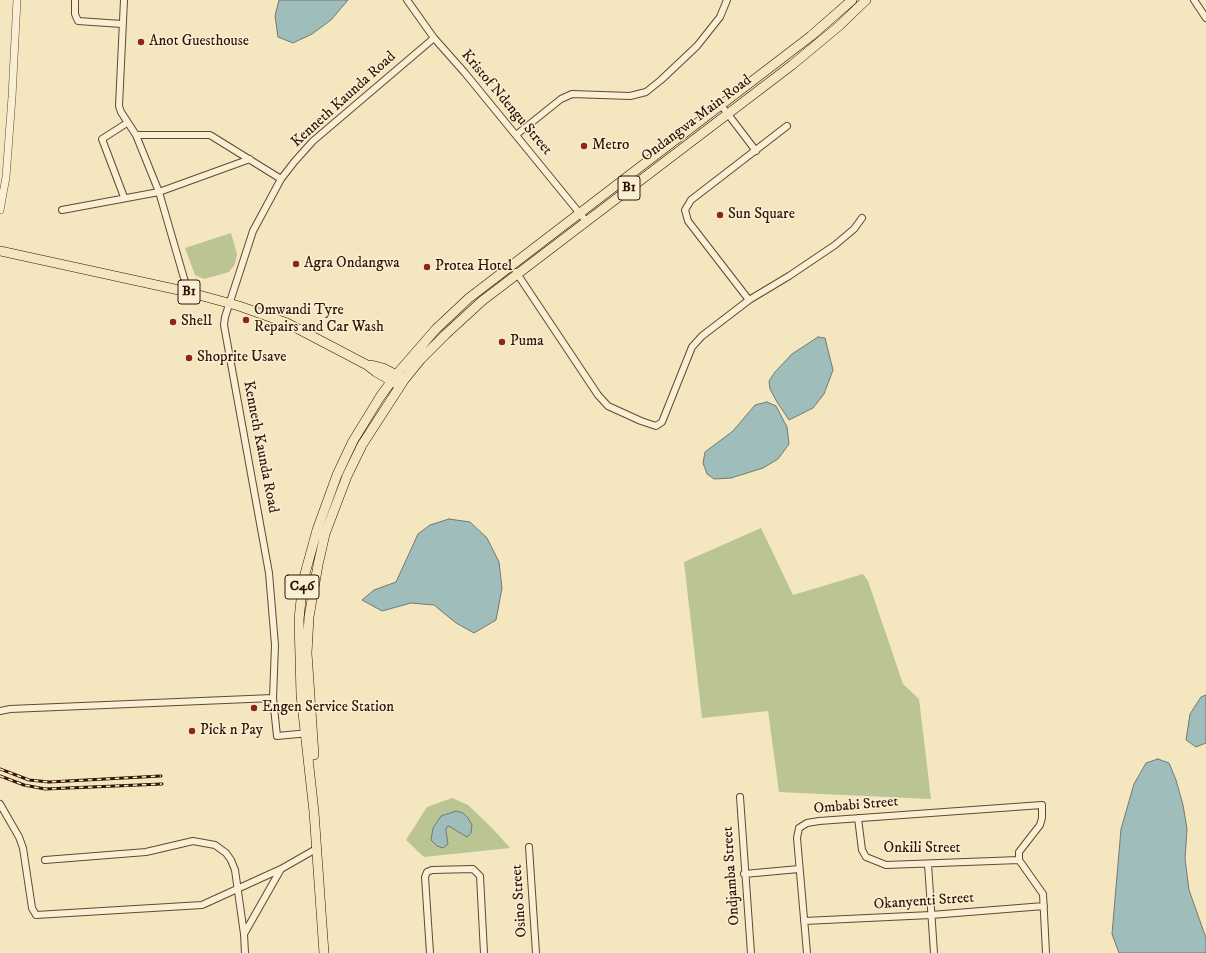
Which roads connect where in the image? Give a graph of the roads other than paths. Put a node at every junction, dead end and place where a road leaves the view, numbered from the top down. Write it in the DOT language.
graph roads {
  1 [pos="16,0"];
  2 [pos="75,0"];
  3 [pos="124,0"];
  4 [pos="407,0"];
  5 [pos="726,0"];
  6 [pos="852,0"];
  7 [pos="866,0"];
  8 [pos="1194,0"];
  9 [pos="1206,18"];
  10 [pos="122,24"];
  11 [pos="434,38"];
  12 [pos="721,105"];
  13 [pos="728,114"];
  14 [pos="127,123"];
  15 [pos="787,126"];
  16 [pos="136,135"];
  17 [pos="516,135"];
  18 [pos="756,151"];
  19 [pos="250,159"];
  20 [pos="3,176"];
  21 [pos="281,179"];
  22 [pos="159,192"];
  23 [pos="124,197"];
  24 [pos="0,210"];
  25 [pos="62,210"];
  26 [pos="580,213"];
  27 [pos="862,218"];
  28 [pos="586,221"];
  29 [pos="0,251"];
  30 [pos="512,266"];
  31 [pos="517,274"];
  32 [pos="188,292"];
  33 [pos="749,300"];
  34 [pos="228,304"];
  35 [pos="394,378"];
  36 [pos="402,383"];
  37 [pos="273,698"];
  38 [pos="0,711"];
  39 [pos="309,733"];
  40 [pos="740,797"];
  41 [pos="0,804"];
  42 [pos="858,818"];
  43 [pos="529,847"];
  44 [pos="316,850"];
  45 [pos="45,860"];
  46 [pos="1019,860"];
  47 [pos="928,864"];
  48 [pos="281,869"];
  49 [pos="799,869"];
  50 [pos="744,874"];
  51 [pos="237,890"];
  52 [pos="1044,906"];
  53 [pos="932,915"];
  54 [pos="804,921"];
  55 [pos="244,934"];
  56 [pos="245,953"];
  57 [pos="324,953"];
  58 [pos="430,953"];
  59 [pos="484,953"];
  60 [pos="536,953"];
  61 [pos="751,953"];
  62 [pos="807,953"];
  63 [pos="934,953"];
  64 [pos="1046,953"];
  1 -- 20 [label="street"];
  2 -- 10 [label="street"];
  3 -- 10 [label="street"];
  4 -- 11 [label="street, Kristof Ndengu Street"];
  5 -- 17 [label="street"];
  6 -- 12 [label="main road, Ondangwa Main Road / B1"];
  7 -- 13 [label="main road, Ondangwa Main Road / B1"];
  8 -- 9 [label="street"];
  10 -- 14 [label="street"];
  11 -- 17 [label="street, Kristof Ndengu Street"];
  11 -- 21 [label="street, Kenneth Kaunda Road"];
  12 -- 13 [label="street"];
  12 -- 26 [label="main road, Ondangwa Main Road / B1"];
  13 -- 18 [label="street"];
  13 -- 28 [label="main road, Ondangwa Main Road / B1"];
  14 -- 16 [label="street"];
  14 -- 23 [label="street"];
  15 -- 18 [label="street"];
  16 -- 19 [label="street"];
  16 -- 22 [label="street"];
  17 -- 26 [label="street, Kristof Ndengu Street"];
  18 -- 33 [label="street"];
  19 -- 21 [label="street"];
  19 -- 22 [label="street"];
  20 -- 24 [label="street"];
  21 -- 34 [label="street, Kenneth Kaunda Road"];
  22 -- 23 [label="street"];
  22 -- 32 [label="street"];
  23 -- 25 [label="street"];
  26 -- 28 [label="street, Kristof Ndengu Street"];
  26 -- 30 [label="main road, Ondangwa Main Road / B1"];
  27 -- 33 [label="street"];
  28 -- 31 [label="main road, Ondangwa Main Road / B1"];
  29 -- 32 [label="main road, B1"];
  30 -- 31 [label="street"];
  30 -- 35 [label="main road, Ondangwa Main Road / B1"];
  31 -- 33 [label="street"];
  31 -- 36 [label="main road, Ondangwa Main Road / B1"];
  32 -- 34 [label="main road, B1"];
  34 -- 35 [label="main road, B1"];
  34 -- 37 [label="street, Kenneth Kaunda Road"];
  35 -- 36 [label="main road, B1"];
  35 -- 39 [label="main road, C46"];
  36 -- 39 [label="main road, C46"];
  37 -- 38 [label="street"];
  37 -- 39 [label="street, Kenneth Kaunda Road"];
  39 -- 44 [label="main road, C46"];
  40 -- 50 [label="street, Ondjamba Street"];
  41 -- 51 [label="street"];
  42 -- 46 [label="street, Ombabi Street"];
  42 -- 47 [label="street, Onkili Street"];
  42 -- 49 [label="street, Ombabi Street"];
  43 -- 60 [label="street, Osino Street"];
  44 -- 48 [label="street"];
  44 -- 57 [label="main road, C46"];
  45 -- 51 [label="street"];
  46 -- 47 [label="street, Onkili Street"];
  46 -- 52 [label="street"];
  47 -- 53 [label="street"];
  48 -- 51 [label="street"];
  48 -- 55 [label="street"];
  49 -- 50 [label="street"];
  49 -- 54 [label="street, Ombabi Street"];
  50 -- 61 [label="street, Ondjamba Street"];
  51 -- 55 [label="street"];
  52 -- 53 [label="street, Okanyenti Street"];
  52 -- 64 [label="street"];
  53 -- 54 [label="street, Okanyenti Street"];
  53 -- 63 [label="street"];
  54 -- 62 [label="street, Ombabi Street"];
  55 -- 56 [label="street"];
  58 -- 59 [label="street"];
}
